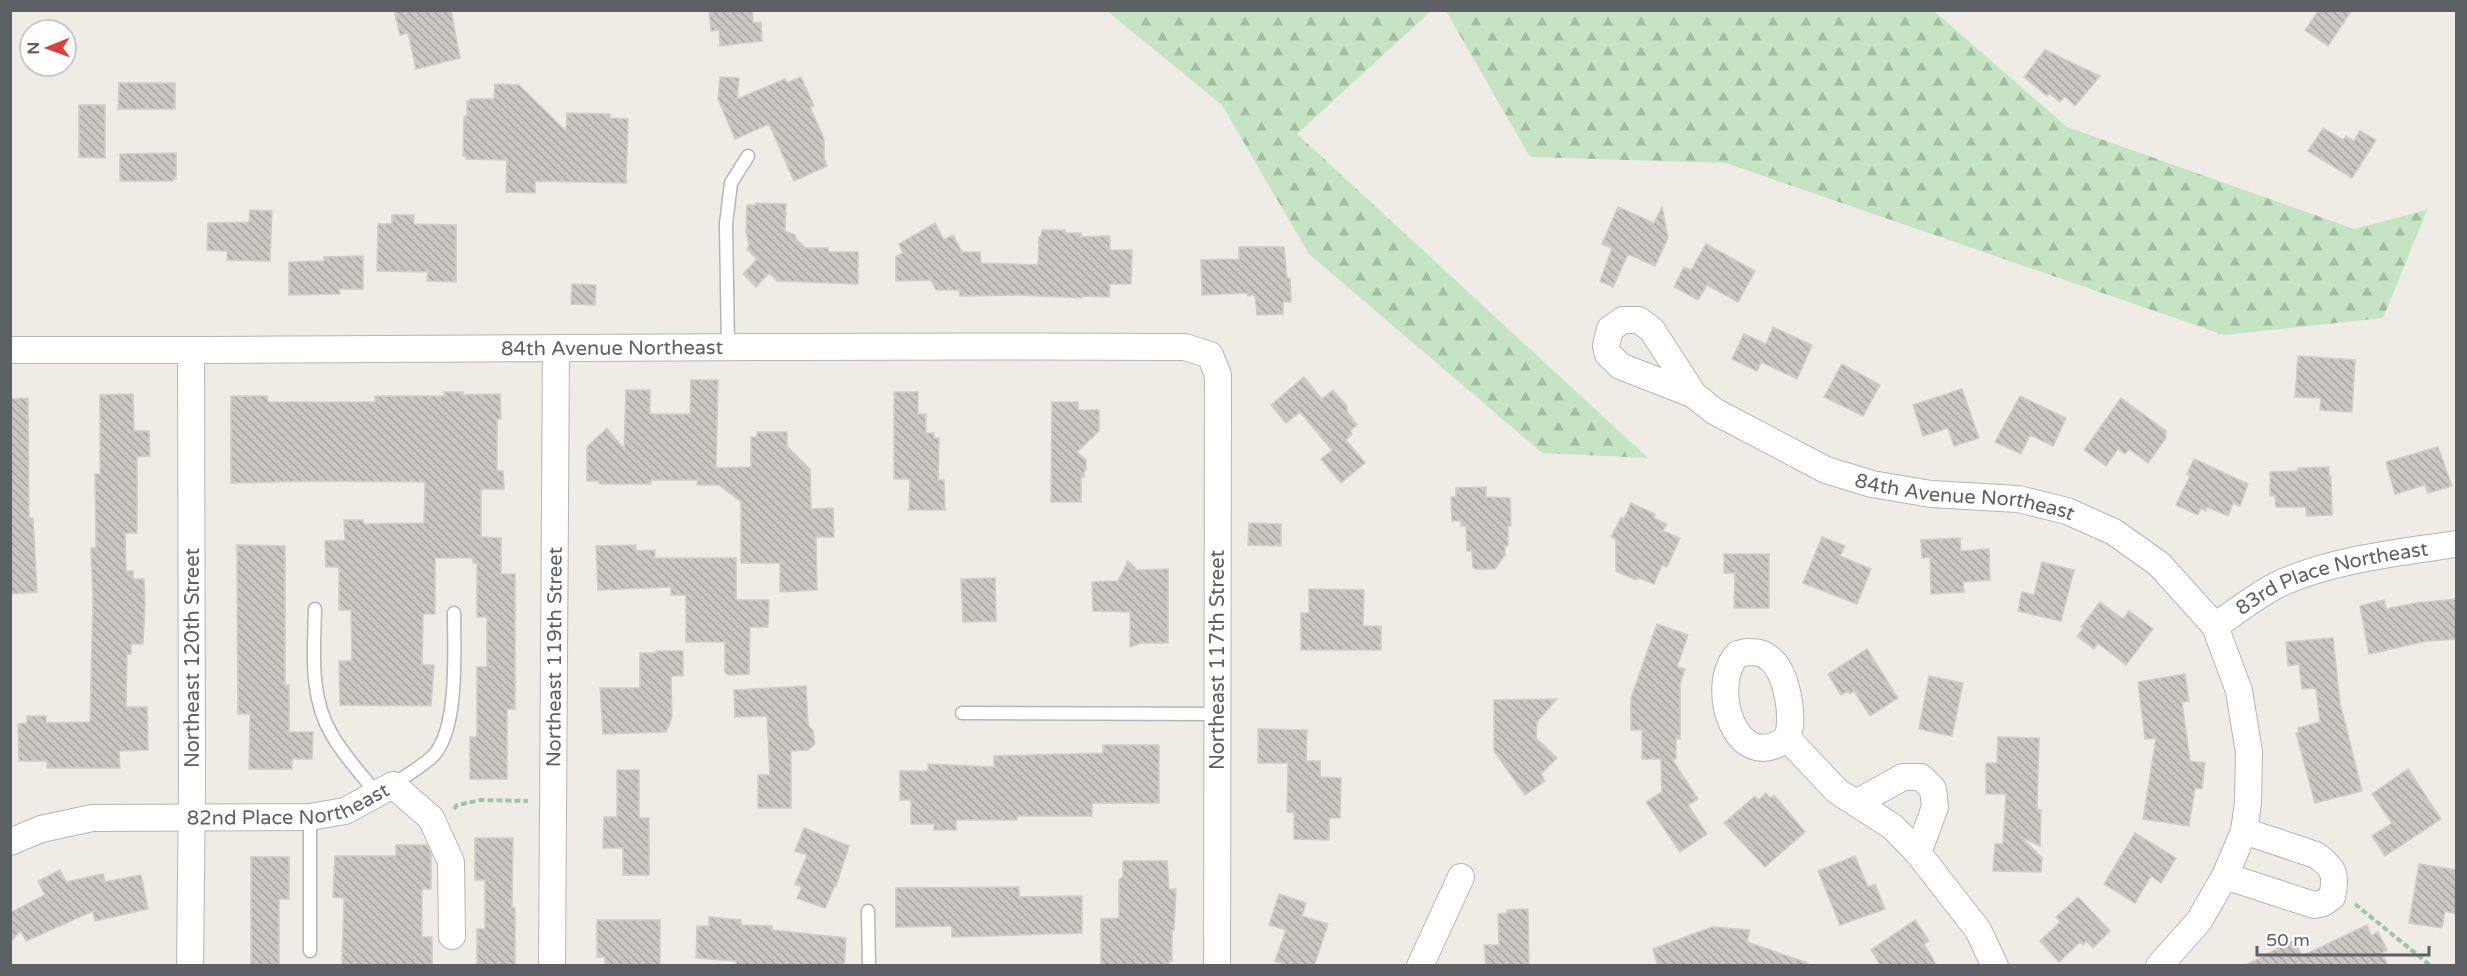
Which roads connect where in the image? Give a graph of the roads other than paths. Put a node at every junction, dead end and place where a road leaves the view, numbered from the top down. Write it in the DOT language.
graph roads {
  1 [pos="748,156"];
  2 [pos="728,348"];
  3 [pos="10,350"];
  4 [pos="556,350"];
  5 [pos="192,351"];
  6 [pos="1210,356"];
  7 [pos="1694,395"];
  8 [pos="2457,544"];
  9 [pos="315,609"];
  10 [pos="454,613"];
  11 [pos="2215,626"];
  12 [pos="962,713"];
  13 [pos="1217,714"];
  14 [pos="1787,738"];
  15 [pos="385,790"];
  16 [pos="1856,803"];
  17 [pos="192,816"];
  18 [pos="310,817"];
  19 [pos="2244,831"];
  20 [pos="10,842"];
  21 [pos="1918,853"];
  22 [pos="2225,876"];
  23 [pos="1461,877"];
  24 [pos="868,911"];
  25 [pos="452,936"];
  26 [pos="310,951"];
  27 [pos="190,966"];
  28 [pos="552,966"];
  29 [pos="869,966"];
  30 [pos="1217,966"];
  31 [pos="1420,966"];
  32 [pos="1995,966"];
  33 [pos="2159,966"];
  1 -- 2 [label="lane"];
  2 -- 4 [label="street, 84th Avenue Northeast"];
  2 -- 6 [label="street, 84th Avenue Northeast"];
  3 -- 5 [label="street, 84th Avenue Northeast"];
  4 -- 5 [label="street, 84th Avenue Northeast"];
  4 -- 28 [label="street, Northeast 119th Street"];
  5 -- 17 [label="street, Northeast 120th Street"];
  6 -- 13 [label="street, Northeast 117th Street"];
  7 -- 11 [label="street, 84th Avenue Northeast"];
  8 -- 11 [label="street, 83rd Place Northeast"];
  9 -- 15 [label="lane"];
  10 -- 15 [label="lane"];
  11 -- 19 [label="street"];
  12 -- 13 [label="lane"];
  13 -- 30 [label="street, Northeast 117th Street"];
  14 -- 16 [label="street"];
  15 -- 18 [label="street, 82nd Place Northeast"];
  15 -- 25 [label="street, 82nd Place Northeast"];
  16 -- 21 [label="street"];
  16 -- 21 [label="street"];
  17 -- 18 [label="street, 82nd Place Northeast"];
  17 -- 20 [label="street, 82nd Place Northeast"];
  17 -- 27 [label="street, Northeast 120th Street"];
  18 -- 26 [label="lane"];
  19 -- 22 [label="street"];
  19 -- 22 [label="street"];
  21 -- 32 [label="street"];
  22 -- 33 [label="street"];
  23 -- 31 [label="street"];
  24 -- 29 [label="lane"];
}
